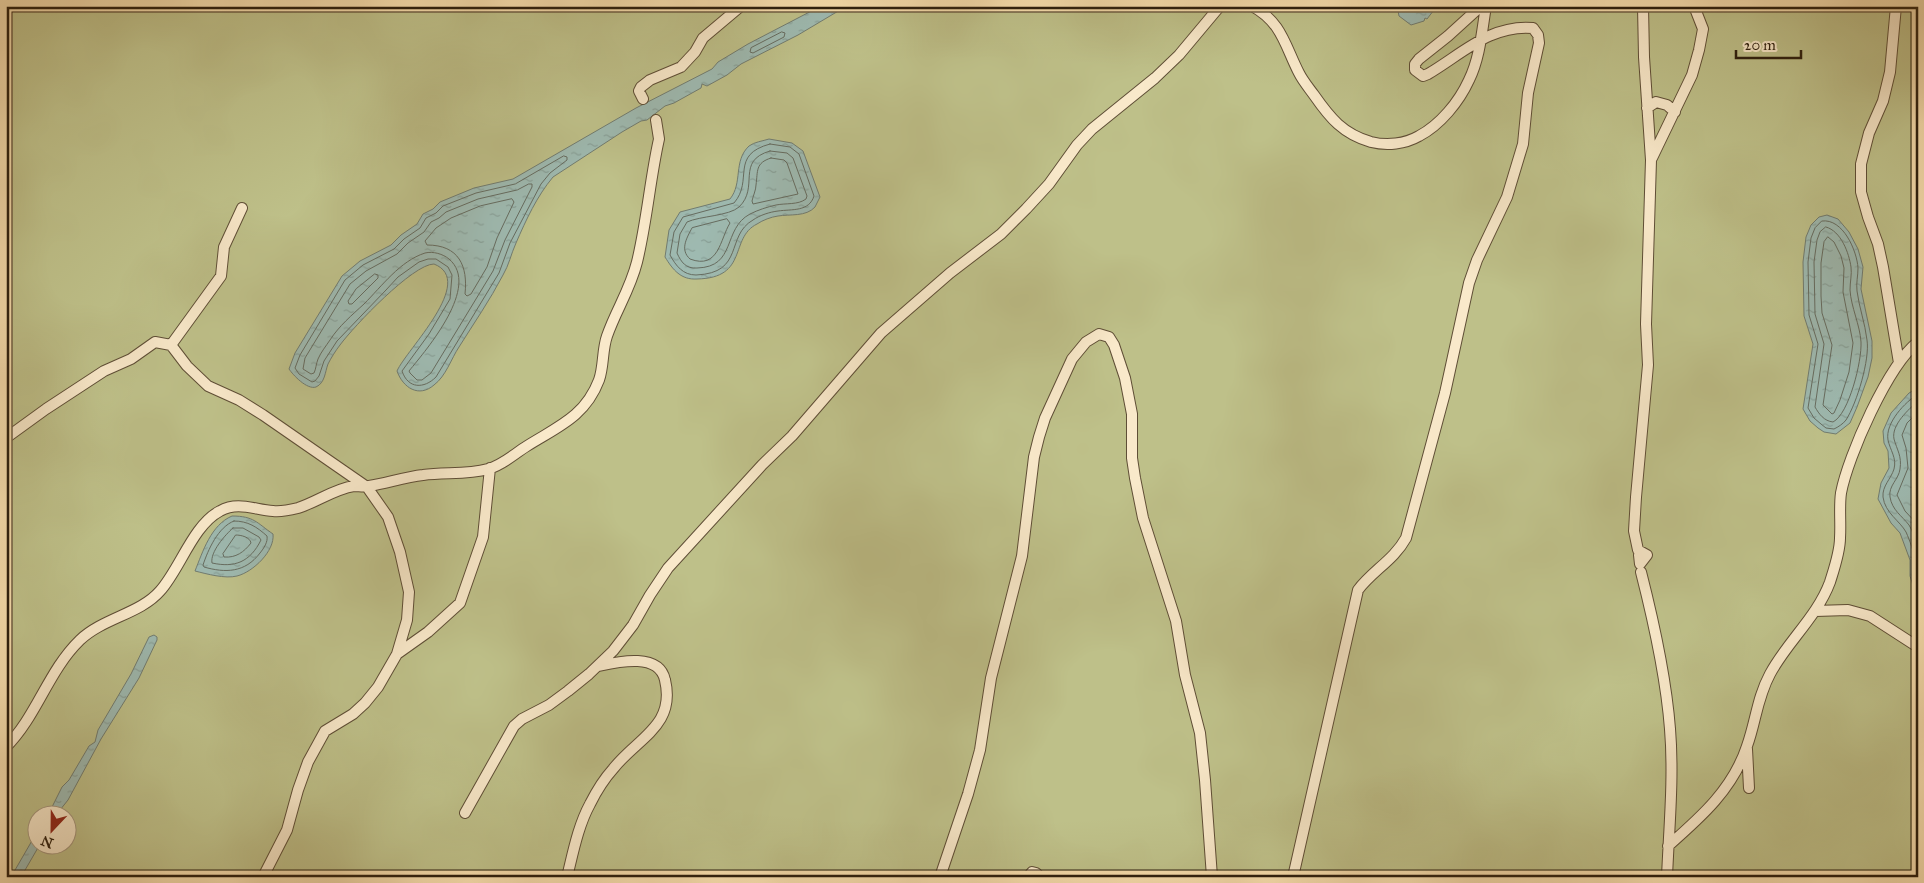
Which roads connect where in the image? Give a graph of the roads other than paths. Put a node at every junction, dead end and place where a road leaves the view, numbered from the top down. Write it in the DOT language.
graph roads {
  1 [pos="741,6"];
  2 [pos="1220,6"];
  3 [pos="1252,6"];
  4 [pos="1481,6"];
  5 [pos="1486,6"];
  6 [pos="1643,6"];
  7 [pos="1694,6"];
  8 [pos="1896,6"];
  9 [pos="1480,42"];
  10 [pos="642,98"];
  11 [pos="1647,108"];
  12 [pos="1675,112"];
  13 [pos="656,120"];
  14 [pos="1651,160"];
  15 [pos="242,208"];
  16 [pos="1918,342"];
  17 [pos="171,345"];
  18 [pos="1899,363"];
  19 [pos="6,438"];
  20 [pos="490,468"];
  21 [pos="367,487"];
  22 [pos="1639,555"];
  23 [pos="1641,572"];
  24 [pos="1826,591"];
  25 [pos="1848,610"];
  26 [pos="1815,611"];
  27 [pos="1918,647"];
  28 [pos="397,654"];
  29 [pos="598,666"];
  30 [pos="6,747"];
  31 [pos="1747,747"];
  32 [pos="1749,788"];
  33 [pos="465,814"];
  34 [pos="1668,846"];
  35 [pos="263,877"];
  36 [pos="566,877"];
  37 [pos="940,877"];
  38 [pos="1028,877"];
  39 [pos="1040,877"];
  40 [pos="1212,877"];
  41 [pos="1292,877"];
  42 [pos="1667,877"];
  1 -- 10 [label="lane"];
  2 -- 29 [label="lane"];
  3 -- 9 [label="lane"];
  4 -- 9 [label="lane"];
  5 -- 9 [label="lane"];
  6 -- 11 [label="lane"];
  7 -- 12 [label="lane"];
  8 -- 18 [label="lane"];
  9 -- 41 [label="lane"];
  11 -- 12 [label="lane"];
  11 -- 14 [label="lane"];
  12 -- 14 [label="lane"];
  13 -- 20 [label="lane"];
  14 -- 22 [label="lane"];
  15 -- 17 [label="lane"];
  16 -- 18 [label="lane"];
  17 -- 19 [label="lane"];
  17 -- 21 [label="lane"];
  18 -- 24 [label="lane"];
  20 -- 21 [label="lane"];
  20 -- 28 [label="lane"];
  21 -- 28 [label="lane"];
  21 -- 30 [label="lane"];
  23 -- 34 [label="lane"];
  24 -- 25 [label="lane"];
  24 -- 26 [label="lane"];
  25 -- 26 [label="lane"];
  25 -- 27 [label="lane"];
  26 -- 31 [label="lane"];
  28 -- 35 [label="lane"];
  29 -- 33 [label="lane"];
  29 -- 36 [label="lane"];
  31 -- 32 [label="lane"];
  31 -- 34 [label="lane"];
  34 -- 42 [label="lane"];
  37 -- 40 [label="lane"];
  38 -- 39 [label="lane"];
}
